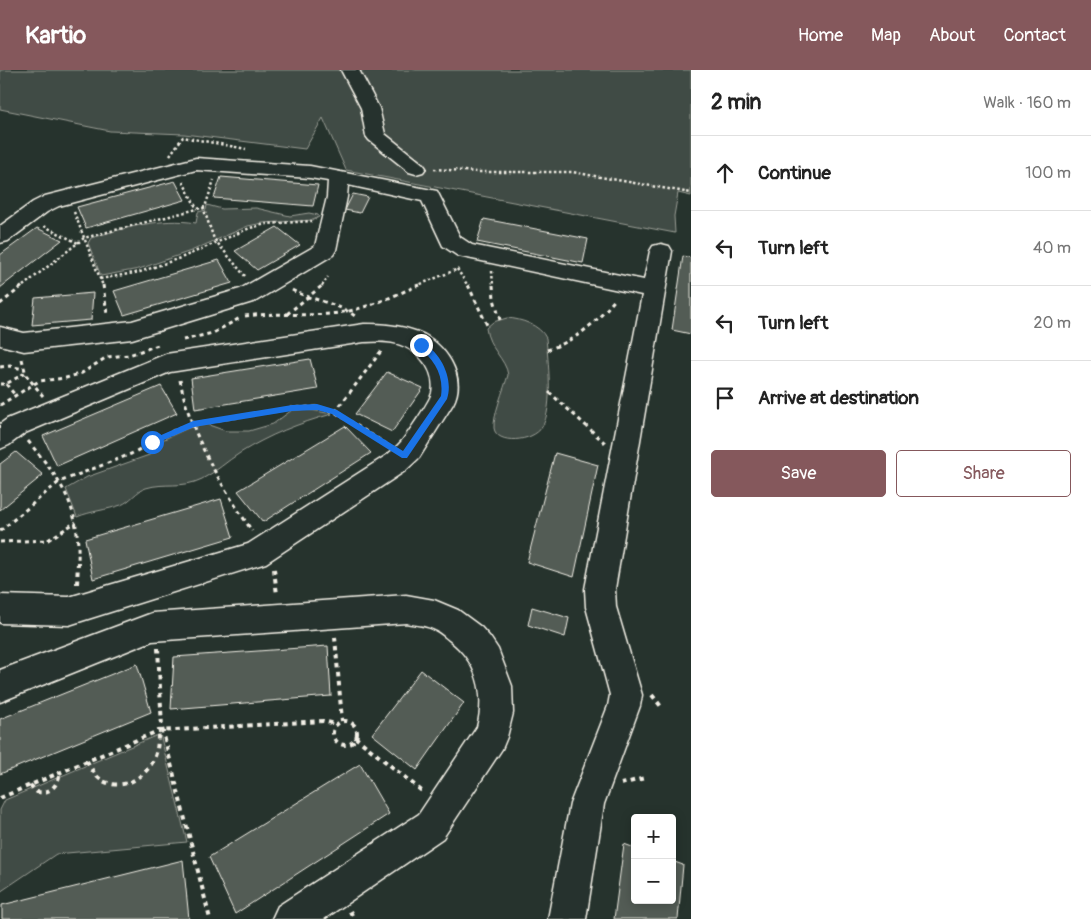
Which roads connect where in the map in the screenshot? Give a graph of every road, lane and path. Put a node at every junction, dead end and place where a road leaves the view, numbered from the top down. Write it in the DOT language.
graph roads {
  1 [pos="350,70"];
  2 [pos="219,165"];
  3 [pos="416,168"];
  4 [pos="176,169"];
  5 [pos="338,177"];
  6 [pos="691,193"];
  7 [pos="203,207"];
  8 [pos="72,208"];
  9 [pos="198,209"];
  10 [pos="26,217"];
  11 [pos="332,220"];
  12 [pos="0,236"];
  13 [pos="84,238"];
  14 [pos="451,241"];
  15 [pos="217,242"];
  16 [pos="78,243"];
  17 [pos="661,251"];
  18 [pos="490,256"];
  19 [pos="458,270"];
  20 [pos="328,277"];
  21 [pos="100,279"];
  22 [pos="276,279"];
  23 [pos="623,284"];
  24 [pos="257,290"];
  25 [pos="654,290"];
  26 [pos="310,297"];
  27 [pos="0,304"];
  28 [pos="286,314"];
  29 [pos="500,320"];
  30 [pos="355,322"];
  31 [pos="487,325"];
  32 [pos="109,332"];
  33 [pos="0,336"];
  34 [pos="24,342"];
  35 [pos="175,342"];
  36 [pos="162,345"];
  37 [pos="384,347"];
  38 [pos="547,350"];
  39 [pos="0,366"];
  40 [pos="24,371"];
  41 [pos="180,378"];
  42 [pos="0,384"];
  43 [pos="6,384"];
  44 [pos="32,384"];
  45 [pos="549,392"];
  46 [pos="15,395"];
  47 [pos="0,404"];
  48 [pos="57,409"];
  49 [pos="335,412"];
  50 [pos="193,424"];
  51 [pos="0,438"];
  52 [pos="26,439"];
  53 [pos="624,453"];
  54 [pos="405,456"];
  55 [pos="59,482"];
  56 [pos="76,522"];
  57 [pos="0,532"];
  58 [pos="0,542"];
  59 [pos="263,549"];
  60 [pos="77,584"];
  61 [pos="0,609"];
  62 [pos="279,618"];
  63 [pos="153,628"];
  64 [pos="335,636"];
  65 [pos="0,686"];
  66 [pos="342,721"];
  67 [pos="336,724"];
  68 [pos="163,731"];
  69 [pos="158,732"];
  70 [pos="355,737"];
  71 [pos="88,761"];
  72 [pos="60,772"];
  73 [pos="30,785"];
  74 [pos="0,798"];
  75 [pos="443,808"];
  76 [pos="210,919"];
  77 [pos="291,919"];
  78 [pos="567,919"];
  1 -- 3 [label="lane"];
  2 -- 4 [label="lane"];
  2 -- 5 [label="lane"];
  2 -- 7 [label="path"];
  3 -- 6 [label="path"];
  4 -- 9 [label="path"];
  4 -- 10 [label="lane"];
  5 -- 11 [label="lane"];
  5 -- 14 [label="lane"];
  7 -- 9 [label="path"];
  7 -- 15 [label="path"];
  8 -- 13 [label="path"];
  9 -- 13 [label="path"];
  10 -- 12 [label="lane"];
  10 -- 16 [label="path"];
  11 -- 15 [label="path"];
  11 -- 22 [label="lane"];
  13 -- 16 [label="path"];
  13 -- 21 [label="path"];
  14 -- 18 [label="lane"];
  14 -- 19 [label="path"];
  15 -- 21 [label="path"];
  15 -- 24 [label="path"];
  16 -- 27 [label="path"];
  17 -- 25 [label="lane"];
  18 -- 23 [label="lane"];
  18 -- 29 [label="path"];
  19 -- 30 [label="path"];
  19 -- 31 [label="path"];
  20 -- 26 [label="path"];
  21 -- 32 [label="path"];
  22 -- 24 [label="lane"];
  22 -- 26 [label="path"];
  23 -- 25 [label="lane"];
  23 -- 38 [label="path"];
  24 -- 32 [label="lane"];
  25 -- 53 [label="lane"];
  26 -- 28 [label="path"];
  26 -- 30 [label="path"];
  28 -- 30 [label="path"];
  28 -- 35 [label="path"];
  30 -- 48 [label="lane"];
  30 -- 54 [label="lane"];
  32 -- 34 [label="lane"];
  33 -- 34 [label="lane"];
  34 -- 40 [label="path"];
  36 -- 44 [label="path"];
  37 -- 49 [label="path"];
  39 -- 40 [label="path"];
  40 -- 43 [label="path"];
  40 -- 44 [label="path"];
  41 -- 50 [label="path"];
  42 -- 43 [label="path"];
  43 -- 46 [label="path"];
  44 -- 46 [label="path"];
  44 -- 48 [label="path"];
  45 -- 53 [label="path"];
  46 -- 47 [label="path"];
  48 -- 51 [label="lane"];
  49 -- 50 [label="path"];
  49 -- 54 [label="path"];
  50 -- 55 [label="path"];
  50 -- 59 [label="path"];
  52 -- 55 [label="path"];
  53 -- 78 [label="lane"];
  54 -- 59 [label="lane"];
  55 -- 56 [label="path"];
  55 -- 57 [label="path"];
  56 -- 58 [label="path"];
  56 -- 60 [label="path"];
  59 -- 61 [label="lane"];
  59 -- 62 [label="path"];
  62 -- 63 [label="lane"];
  62 -- 75 [label="lane"];
  63 -- 65 [label="lane"];
  63 -- 68 [label="path"];
  64 -- 66 [label="path"];
  66 -- 67 [label="path"];
  66 -- 70 [label="path"];
  67 -- 68 [label="path"];
  67 -- 70 [label="path"];
  68 -- 69 [label="path"];
  68 -- 76 [label="path"];
  69 -- 71 [label="path"];
  69 -- 71 [label="path"];
  70 -- 75 [label="path"];
  71 -- 72 [label="path"];
  72 -- 73 [label="path"];
  72 -- 73 [label="path"];
  73 -- 74 [label="path"];
  75 -- 77 [label="lane"];
}
